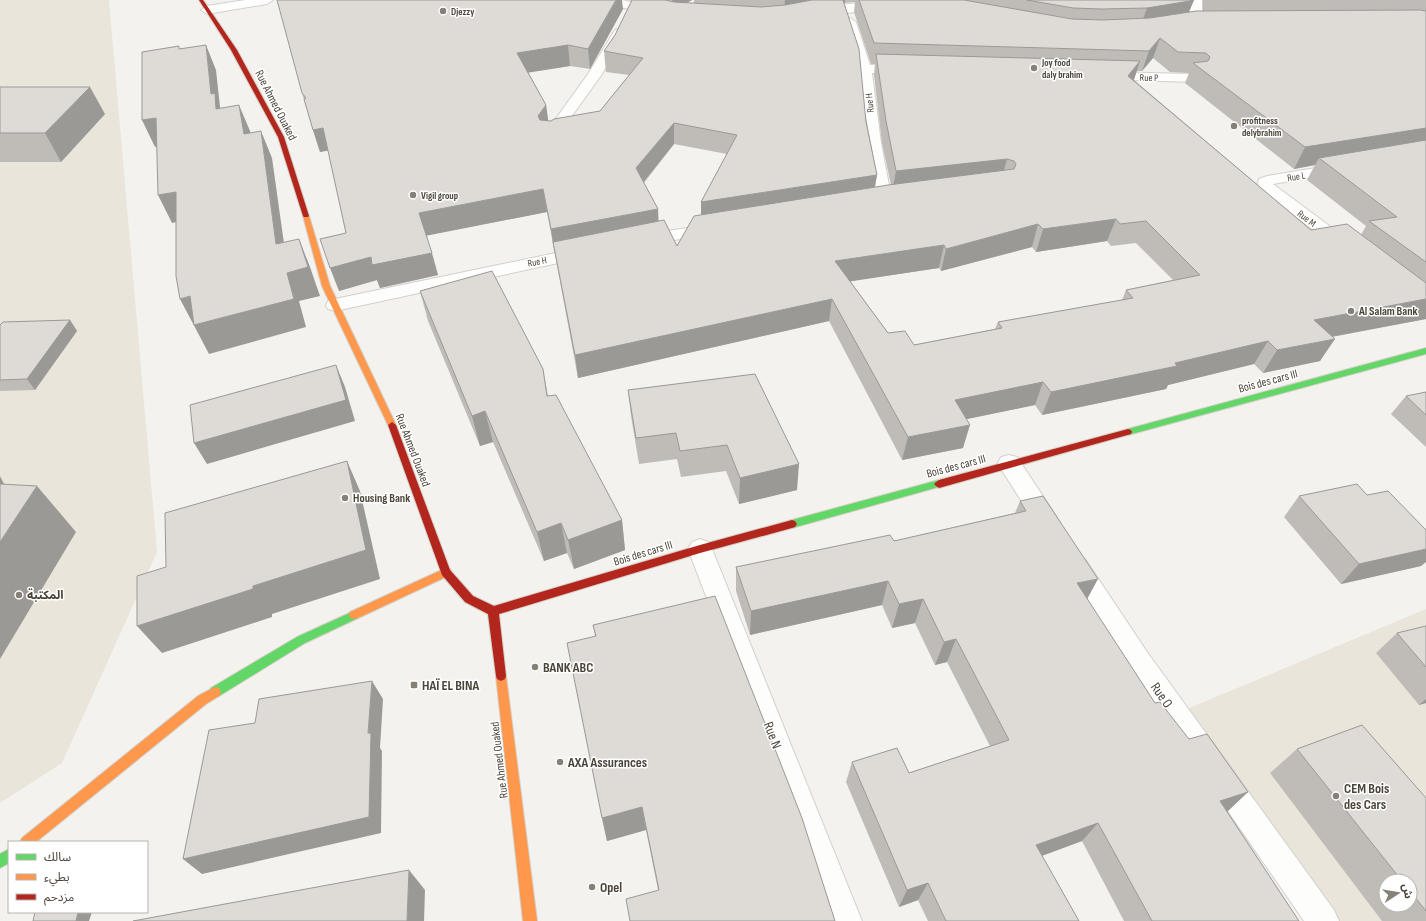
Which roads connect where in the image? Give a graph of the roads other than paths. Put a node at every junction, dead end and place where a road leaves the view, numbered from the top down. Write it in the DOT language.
graph roads {
  1 [pos="267,0"];
  2 [pos="607,0"];
  3 [pos="1196,0"];
  4 [pos="894,4"];
  5 [pos="204,5"];
  6 [pos="632,7"];
  7 [pos="845,8"];
  8 [pos="668,14"];
  9 [pos="807,15"];
  10 [pos="1188,25"];
  11 [pos="1204,25"];
  12 [pos="1167,30"];
  13 [pos="865,70"];
  14 [pos="913,71"];
  15 [pos="1097,76"];
  16 [pos="1192,78"];
  17 [pos="549,138"];
  18 [pos="1354,166"];
  19 [pos="1265,186"];
  20 [pos="884,201"];
  21 [pos="732,226"];
  22 [pos="624,244"];
  23 [pos="601,248"];
  24 [pos="1358,256"];
  25 [pos="334,305"];
  26 [pos="1423,355"];
  27 [pos="1009,463"];
  28 [pos="700,548"];
  29 [pos="446,572"];
  30 [pos="493,611"];
  31 [pos="27,841"];
  32 [pos="8,856"];
  33 [pos="0,862"];
  34 [pos="530,921"];
  35 [pos="846,921"];
  36 [pos="1323,921"];
  1 -- 5 [label="street"];
  2 -- 6 [label="street"];
  3 -- 10 [label="street"];
  4 -- 7 [label="street"];
  5 -- 25 [label="main road, Rue Ahmed Ouaked"];
  6 -- 8 [label="street"];
  6 -- 17 [label="street"];
  7 -- 9 [label="street"];
  7 -- 13 [label="street, Rue H"];
  10 -- 11 [label="street"];
  10 -- 12 [label="street"];
  13 -- 14 [label="street"];
  13 -- 20 [label="street, Rue H"];
  15 -- 16 [label="street, Rue P"];
  18 -- 19 [label="street, Rue L"];
  19 -- 24 [label="street, Rue M"];
  21 -- 22 [label="street"];
  23 -- 25 [label="street, Rue H"];
  25 -- 29 [label="main road, Rue Ahmed Ouaked"];
  26 -- 27 [label="main road, Bois des cars III"];
  27 -- 28 [label="main road, Bois des cars III"];
  27 -- 36 [label="street, Rue O"];
  28 -- 30 [label="main road, Bois des cars III"];
  28 -- 35 [label="street, Rue N"];
  29 -- 30 [label="main road, Rue Ahmed Ouaked"];
  29 -- 31 [label="main road"];
  30 -- 34 [label="main road, Rue Ahmed Ouaked"];
  32 -- 33 [label="main road"];
}
